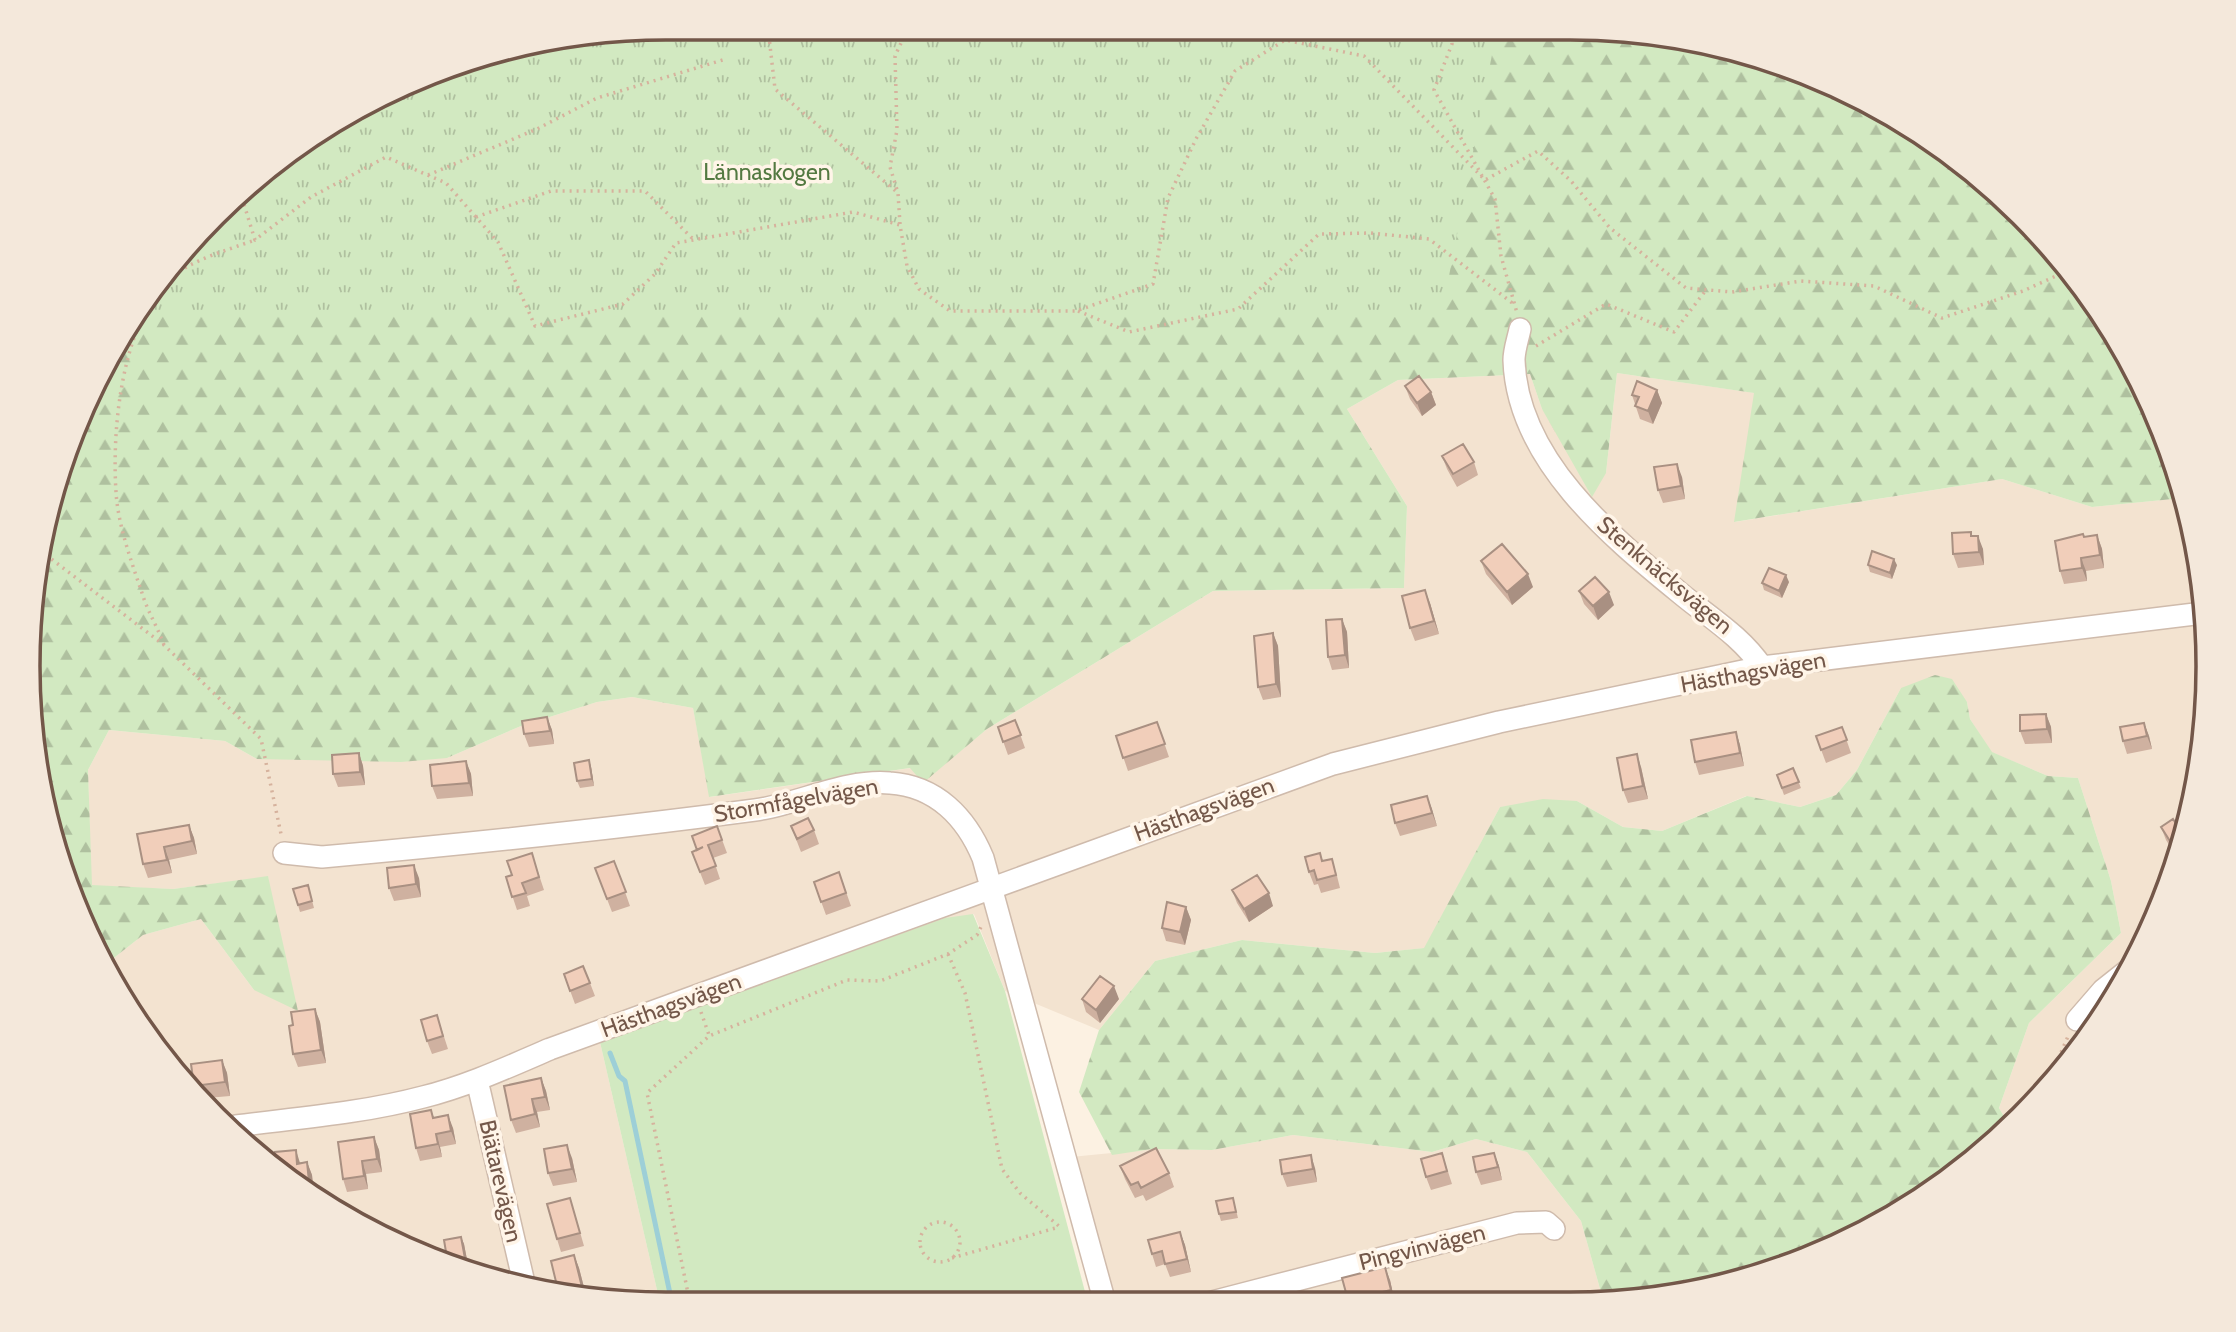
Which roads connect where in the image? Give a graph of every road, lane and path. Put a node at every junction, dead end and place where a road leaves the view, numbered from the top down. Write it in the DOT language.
graph roads {
  1 [pos="769,40"];
  2 [pos="902,40"];
  3 [pos="1452,40"];
  4 [pos="726,59"];
  5 [pos="428,175"];
  6 [pos="1485,180"];
  7 [pos="898,193"];
  8 [pos="244,205"];
  9 [pos="476,217"];
  10 [pos="900,225"];
  11 [pos="256,240"];
  12 [pos="694,240"];
  13 [pos="179,273"];
  14 [pos="2058,275"];
  15 [pos="1706,290"];
  16 [pos="1515,305"];
  17 [pos="1076,311"];
  18 [pos="140,327"];
  19 [pos="1520,329"];
  20 [pos="1514,359"];
  21 [pos="50,558"];
  22 [pos="2193,614"];
  23 [pos="164,645"];
  24 [pos="1762,667"];
  25 [pos="284,853"];
  26 [pos="992,887"];
  27 [pos="988,914"];
  28 [pos="948,954"];
  29 [pos="2108,986"];
  30 [pos="696,997"];
  31 [pos="2077,1020"];
  32 [pos="709,1035"];
  33 [pos="2062,1052"];
  34 [pos="477,1080"];
  35 [pos="242,1125"];
  36 [pos="1067,1225"];
  37 [pos="1060,1227"];
  38 [pos="1554,1228"];
  39 [pos="952,1258"];
  40 [pos="522,1275"];
  41 [pos="688,1292"];
  42 [pos="1102,1292"];
  43 [pos="1250,1292"];
  1 -- 7 [label="path"];
  2 -- 7 [label="path"];
  3 -- 6 [label="path"];
  4 -- 5 [label="path"];
  5 -- 9 [label="path"];
  5 -- 11 [label="path"];
  6 -- 15 [label="path"];
  6 -- 16 [label="path"];
  6 -- 17 [label="path"];
  7 -- 10 [label="path"];
  8 -- 11 [label="path"];
  9 -- 12 [label="path"];
  9 -- 12 [label="path"];
  10 -- 12 [label="path"];
  10 -- 17 [label="path"];
  11 -- 13 [label="path"];
  14 -- 15 [label="path"];
  15 -- 20 [label="path"];
  16 -- 17 [label="path"];
  16 -- 19 [label="path"];
  18 -- 23 [label="path"];
  19 -- 20 [label="street, Stenknäcksvägen"];
  20 -- 24 [label="street, Stenknäcksvägen"];
  21 -- 23 [label="path"];
  22 -- 24 [label="street, Hästhagsvägen"];
  23 -- 25 [label="path"];
  24 -- 26 [label="street, Hästhagsvägen"];
  25 -- 26 [label="street, Stormfågelvägen"];
  26 -- 30 [label="street, Hästhagsvägen"];
  26 -- 42 [label="street, Stormfågelvägen"];
  27 -- 28 [label="path"];
  28 -- 32 [label="path"];
  28 -- 37 [label="path"];
  29 -- 31 [label="street"];
  30 -- 32 [label="path"];
  30 -- 34 [label="street, Hästhagsvägen"];
  31 -- 33 [label="path"];
  32 -- 41 [label="path"];
  34 -- 35 [label="street, Hästhagsvägen"];
  34 -- 40 [label="street, Biätarevägen"];
  36 -- 37 [label="path"];
  37 -- 39 [label="path"];
  38 -- 43 [label="street, Pingvinvägen"];
  39 -- 39 [label="path"];
}
